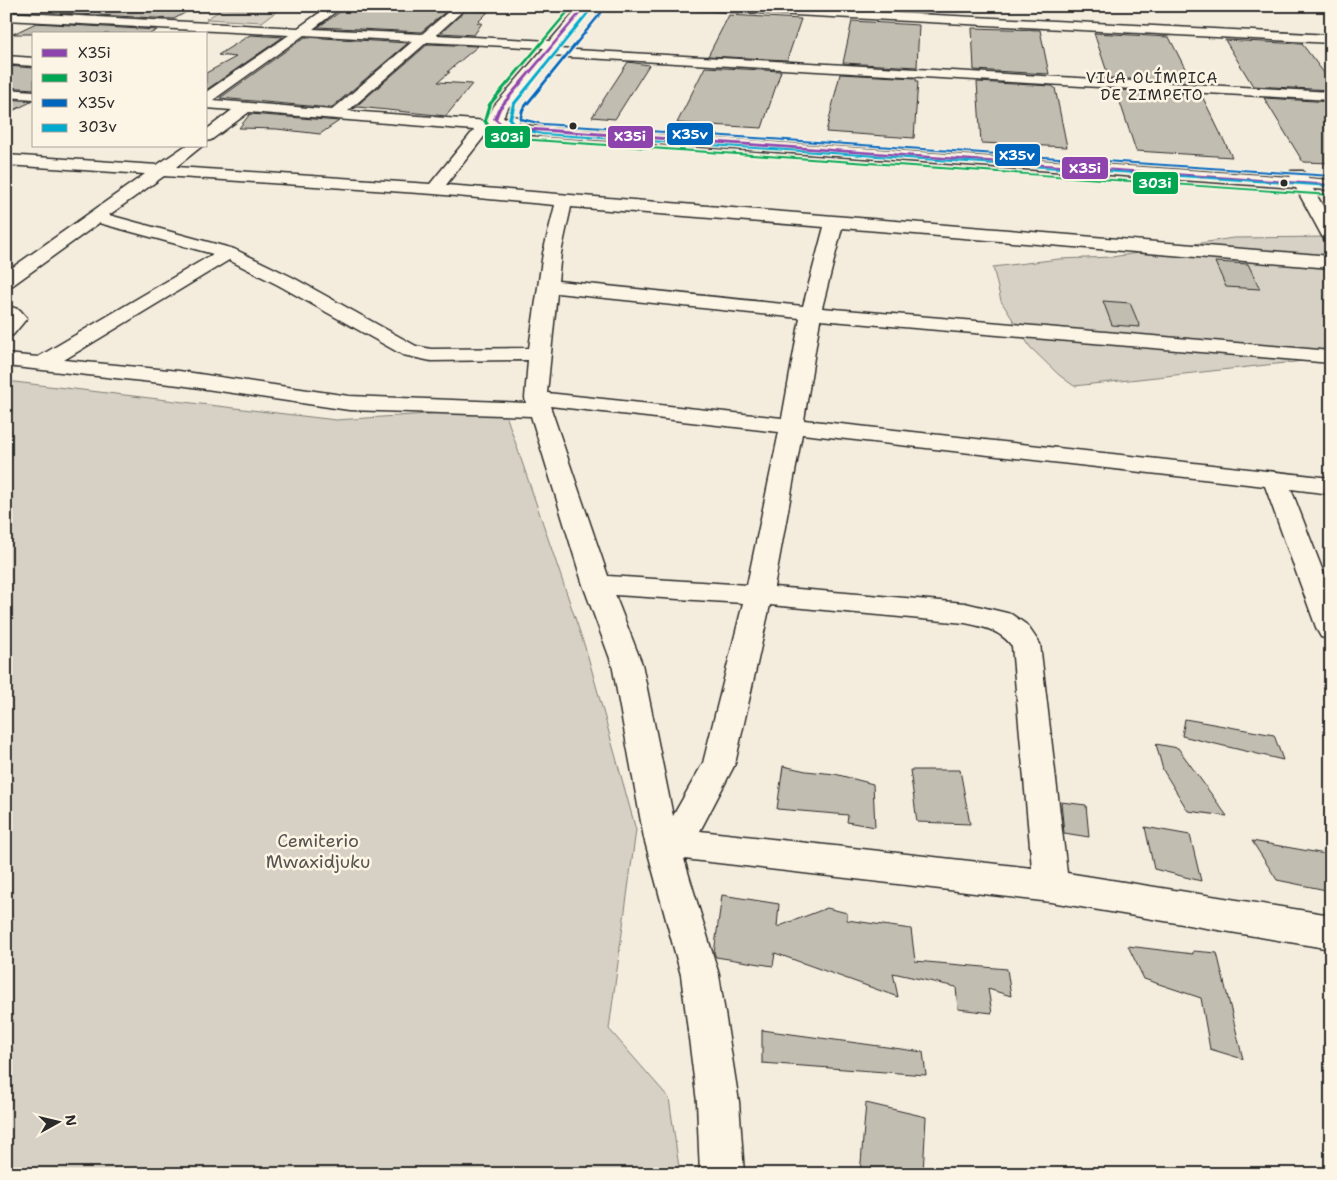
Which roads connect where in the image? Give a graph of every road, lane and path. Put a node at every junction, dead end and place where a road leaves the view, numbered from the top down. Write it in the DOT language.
graph roads {
  1 [pos="17,6"];
  2 [pos="337,6"];
  3 [pos="462,6"];
  4 [pos="586,6"];
  5 [pos="606,6"];
  6 [pos="682,6"];
  7 [pos="6,11"];
  8 [pos="1119,14"];
  9 [pos="196,15"];
  10 [pos="6,16"];
  11 [pos="182,24"];
  12 [pos="1126,29"];
  13 [pos="301,30"];
  14 [pos="170,32"];
  15 [pos="428,37"];
  16 [pos="1331,39"];
  17 [pos="551,48"];
  18 [pos="569,53"];
  19 [pos="6,60"];
  20 [pos="32,62"];
  21 [pos="6,93"];
  22 [pos="32,95"];
  23 [pos="1331,96"];
  24 [pos="208,98"];
  25 [pos="208,104"];
  26 [pos="246,107"];
  27 [pos="336,114"];
  28 [pos="520,119"];
  29 [pos="491,125"];
  30 [pos="208,136"];
  31 [pos="191,148"];
  32 [pos="43,154"];
  33 [pos="6,160"];
  34 [pos="162,170"];
  35 [pos="1331,176"];
  36 [pos="1299,178"];
  37 [pos="1331,184"];
  38 [pos="434,189"];
  39 [pos="564,201"];
  40 [pos="97,217"];
  41 [pos="834,224"];
  42 [pos="1331,236"];
  43 [pos="228,253"];
  44 [pos="1331,262"];
  45 [pos="6,281"];
  46 [pos="547,286"];
  47 [pos="6,311"];
  48 [pos="811,314"];
  49 [pos="6,331"];
  50 [pos="539,354"];
  51 [pos="1331,357"];
  52 [pos="6,360"];
  53 [pos="43,363"];
  54 [pos="538,404"];
  55 [pos="792,426"];
  56 [pos="1275,479"];
  57 [pos="1331,486"];
  58 [pos="597,584"];
  59 [pos="759,595"];
  60 [pos="1331,630"];
  61 [pos="668,841"];
  62 [pos="1051,886"];
  63 [pos="1331,932"];
  64 [pos="722,1174"];
  1 -- 7 [label="street"];
  2 -- 13 [label="street"];
  3 -- 15 [label="street"];
  4 -- 17 [label="street"];
  5 -- 18 [label="street"];
  6 -- 12 [label="street"];
  8 -- 12 [label="street"];
  9 -- 11 [label="street"];
  10 -- 11 [label="street"];
  11 -- 13 [label="street"];
  11 -- 14 [label="street"];
  12 -- 16 [label="street"];
  13 -- 15 [label="street"];
  13 -- 24 [label="street"];
  15 -- 17 [label="street"];
  15 -- 27 [label="street"];
  17 -- 18 [label="street"];
  17 -- 29 [label="street"];
  18 -- 23 [label="street"];
  18 -- 28 [label="street"];
  19 -- 20 [label="street"];
  21 -- 22 [label="street"];
  25 -- 26 [label="street"];
  26 -- 27 [label="street"];
  26 -- 30 [label="street"];
  27 -- 29 [label="street"];
  28 -- 29 [label="street"];
  28 -- 36 [label="street"];
  29 -- 36 [label="street"];
  29 -- 38 [label="street"];
  31 -- 34 [label="street"];
  32 -- 33 [label="street"];
  32 -- 34 [label="street"];
  34 -- 38 [label="street"];
  34 -- 40 [label="street"];
  35 -- 36 [label="street"];
  36 -- 37 [label="street"];
  36 -- 42 [label="street"];
  38 -- 39 [label="street"];
  39 -- 41 [label="street"];
  39 -- 46 [label="street"];
  40 -- 43 [label="street"];
  40 -- 45 [label="street"];
  41 -- 44 [label="street"];
  41 -- 48 [label="street"];
  43 -- 50 [label="street"];
  43 -- 53 [label="street"];
  46 -- 48 [label="street"];
  46 -- 50 [label="street"];
  47 -- 49 [label="street"];
  48 -- 51 [label="street"];
  48 -- 55 [label="street"];
  50 -- 54 [label="street"];
  52 -- 53 [label="street"];
  53 -- 54 [label="street"];
  54 -- 55 [label="street"];
  54 -- 58 [label="street"];
  55 -- 56 [label="street"];
  55 -- 59 [label="street"];
  56 -- 57 [label="street"];
  56 -- 60 [label="street"];
  58 -- 59 [label="street"];
  58 -- 61 [label="street"];
  59 -- 61 [label="street"];
  59 -- 62 [label="street"];
  61 -- 62 [label="street"];
  61 -- 64 [label="street"];
  62 -- 63 [label="street"];
}
